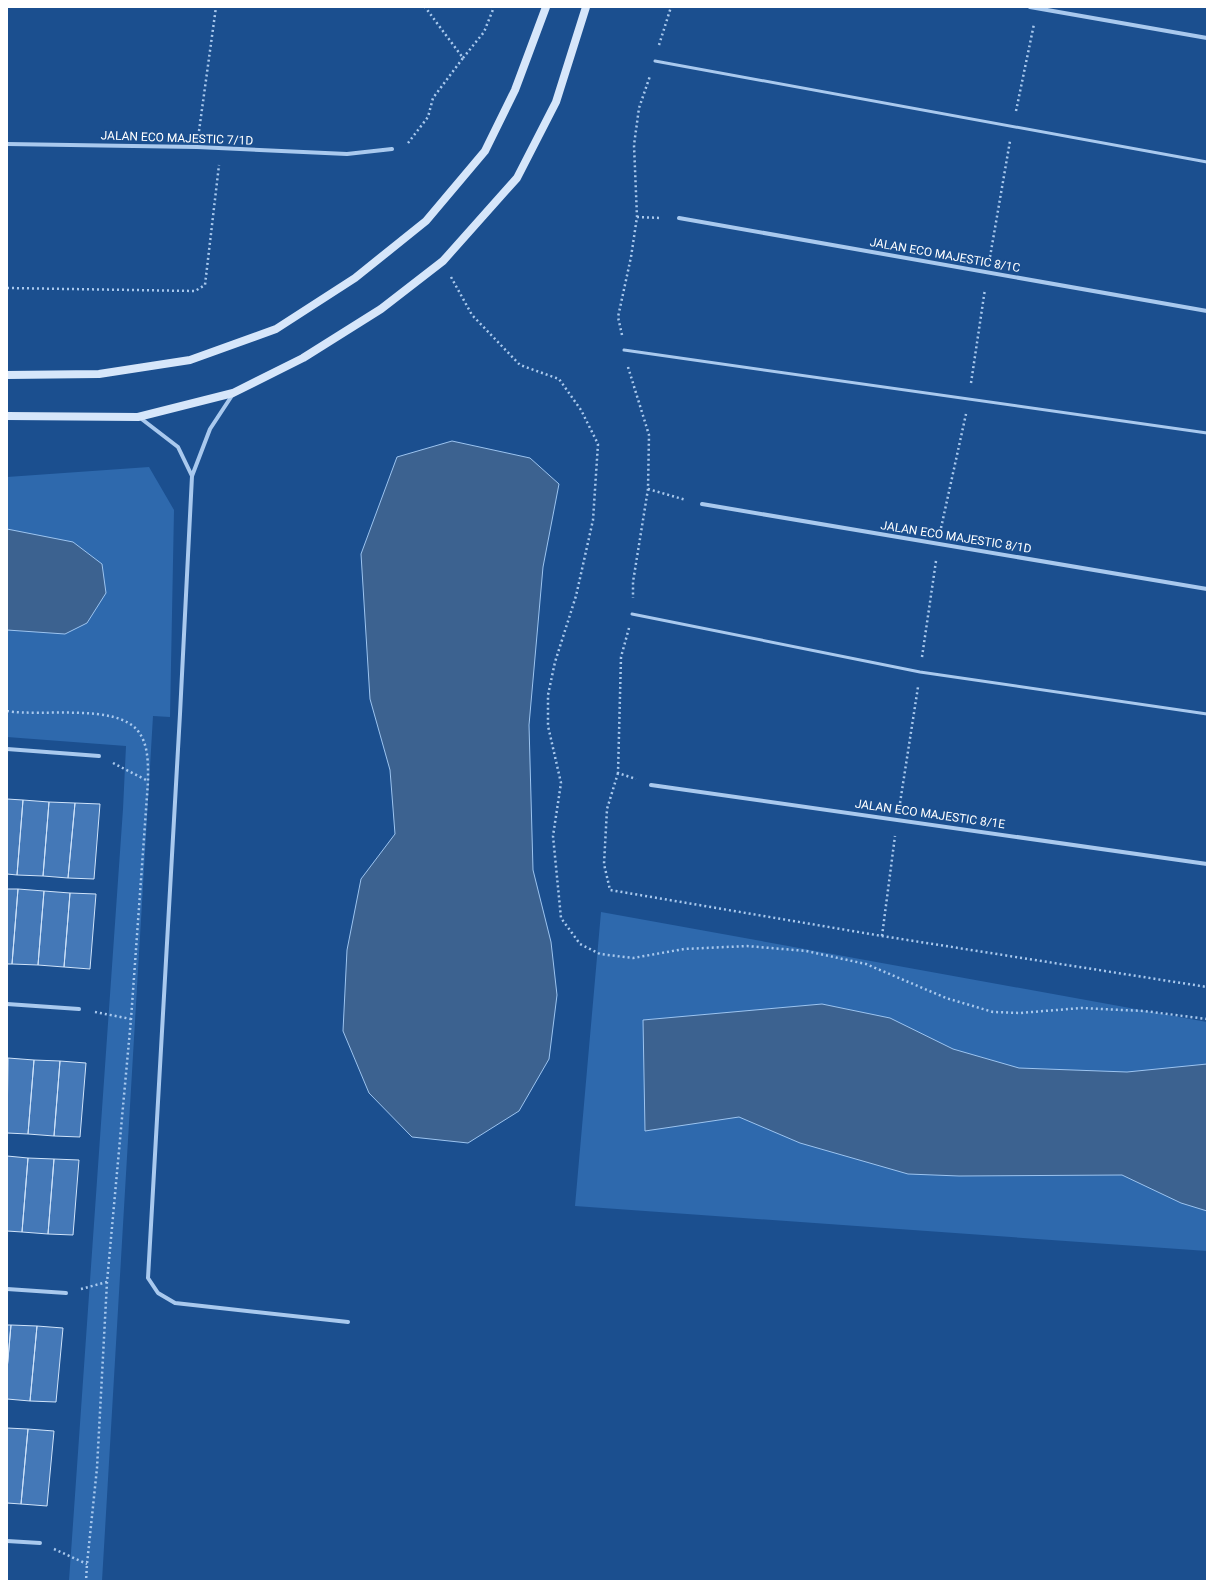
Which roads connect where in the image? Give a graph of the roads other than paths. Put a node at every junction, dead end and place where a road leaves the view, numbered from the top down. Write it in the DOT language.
graph roads {
  1 [pos="546,7"];
  2 [pos="586,7"];
  3 [pos="1030,7"];
  4 [pos="1207,38"];
  5 [pos="655,61"];
  6 [pos="7,144"];
  7 [pos="392,149"];
  8 [pos="1207,162"];
  9 [pos="679,218"];
  10 [pos="1207,311"];
  11 [pos="624,350"];
  12 [pos="7,374"];
  13 [pos="234,393"];
  14 [pos="7,416"];
  15 [pos="138,417"];
  16 [pos="1207,433"];
  17 [pos="192,476"];
  18 [pos="702,504"];
  19 [pos="1207,589"];
  20 [pos="632,614"];
  21 [pos="1207,714"];
  22 [pos="7,749"];
  23 [pos="99,756"];
  24 [pos="651,785"];
  25 [pos="1207,864"];
  26 [pos="7,1004"];
  27 [pos="79,1009"];
  28 [pos="7,1289"];
  29 [pos="66,1293"];
  30 [pos="348,1322"];
  31 [pos="7,1541"];
  32 [pos="40,1543"];
  1 -- 12 [label="street"];
  2 -- 13 [label="street"];
  3 -- 4 [label="street"];
  5 -- 8 [label="lane"];
  6 -- 7 [label="street, JALAN ECO MAJESTIC 7/1D"];
  9 -- 10 [label="street, JALAN ECO MAJESTIC 8/1C"];
  11 -- 16 [label="lane"];
  13 -- 15 [label="street"];
  13 -- 17 [label="street"];
  14 -- 15 [label="street"];
  15 -- 17 [label="street"];
  17 -- 30 [label="street"];
  18 -- 19 [label="street, JALAN ECO MAJESTIC 8/1D"];
  20 -- 21 [label="lane"];
  22 -- 23 [label="street"];
  24 -- 25 [label="street, JALAN ECO MAJESTIC 8/1E"];
  26 -- 27 [label="street"];
  28 -- 29 [label="street"];
  31 -- 32 [label="street"];
}
